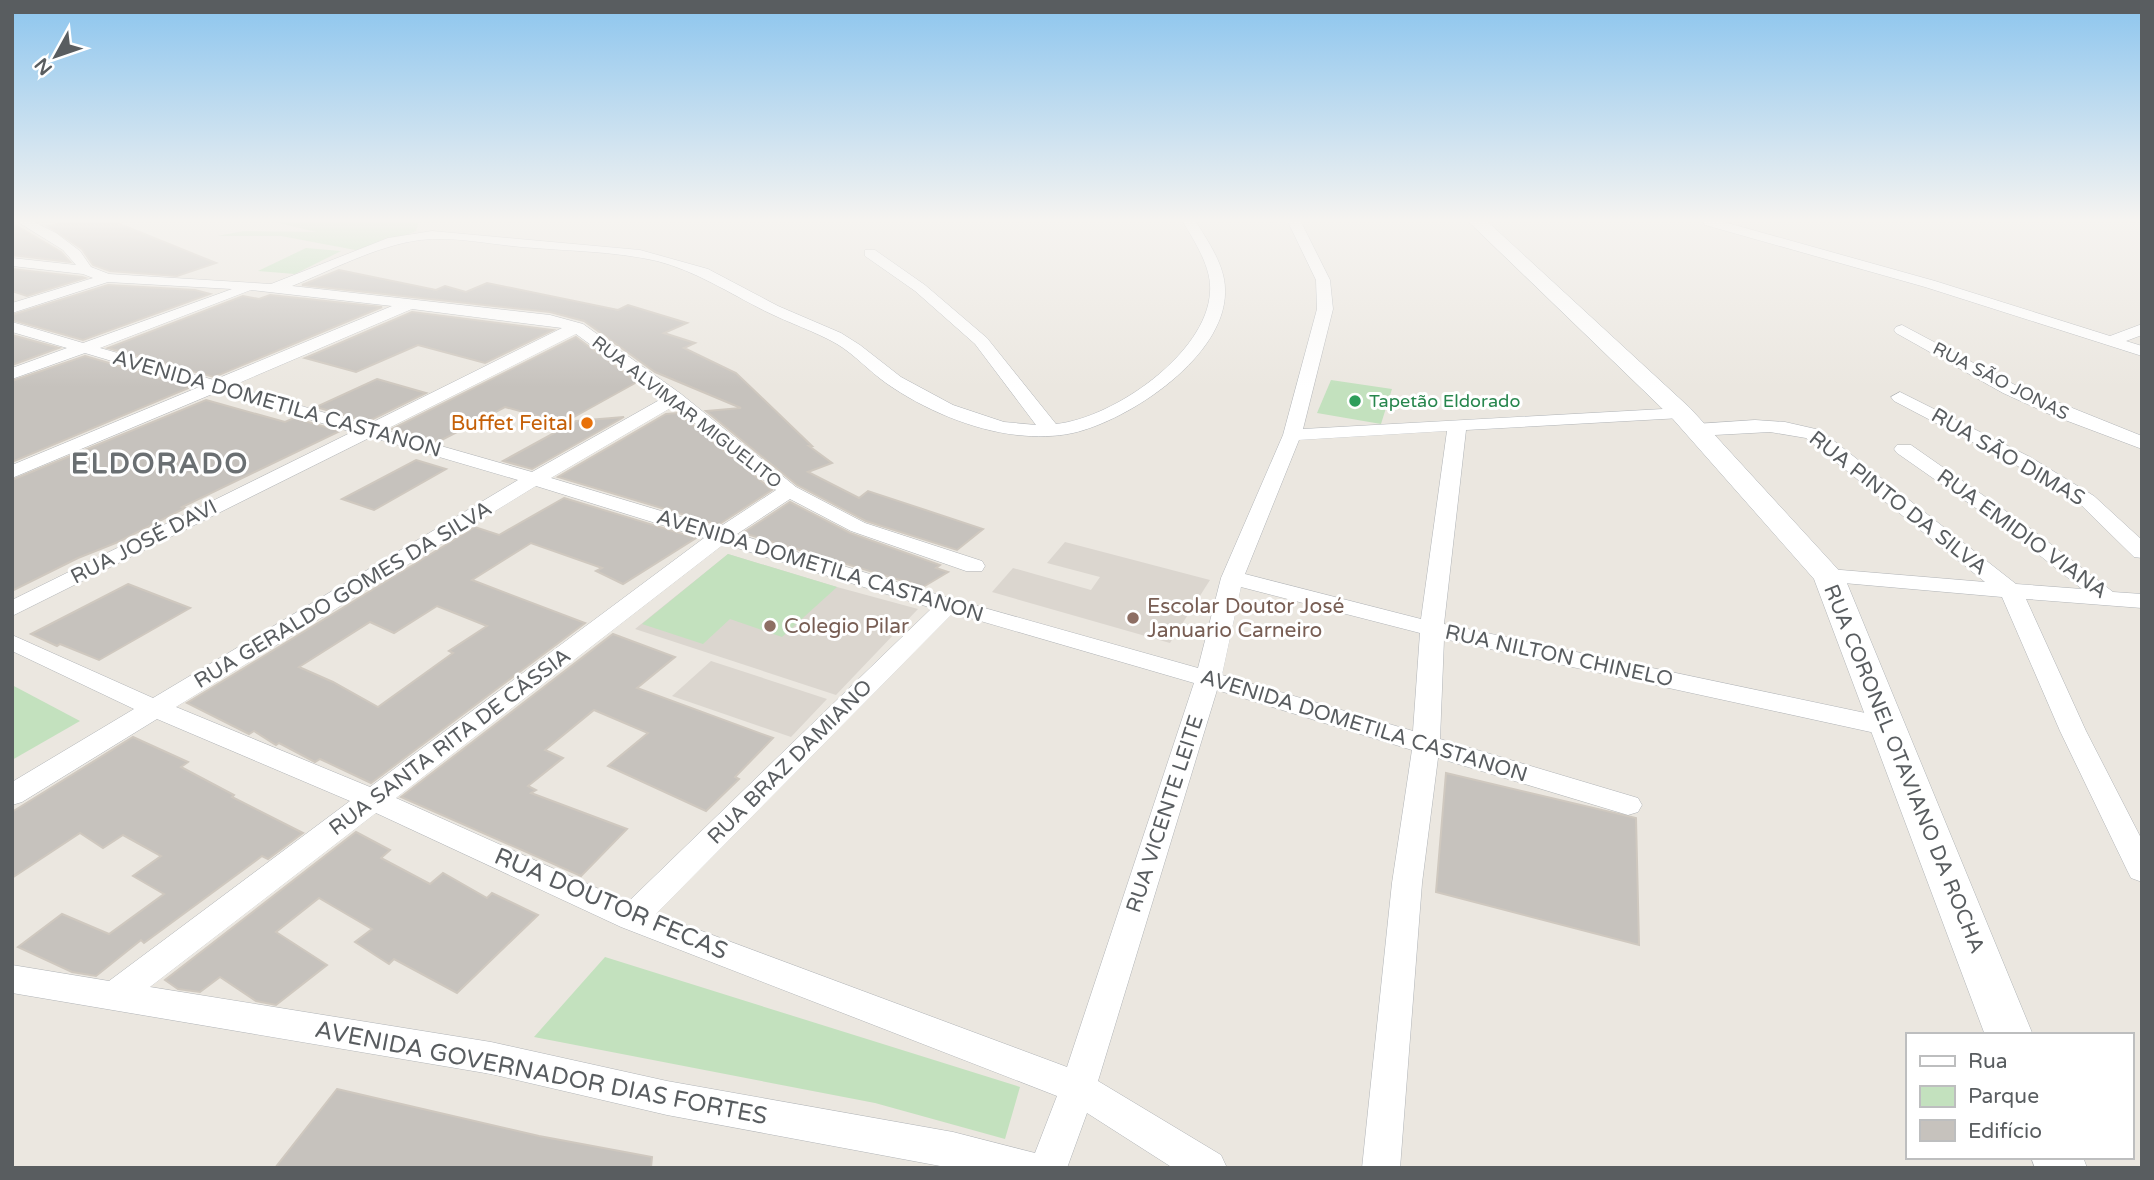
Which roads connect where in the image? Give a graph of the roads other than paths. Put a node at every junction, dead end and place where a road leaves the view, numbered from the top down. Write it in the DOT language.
graph roads {
  1 [pos="301,277"];
  2 [pos="714,277"];
  3 [pos="904,277"];
  4 [pos="1215,277"];
  5 [pos="1320,277"];
  6 [pos="1536,277"];
  7 [pos="1905,277"];
  8 [pos="107,278"];
  9 [pos="254,286"];
  10 [pos="273,288"];
  11 [pos="409,304"];
  12 [pos="12,308"];
  13 [pos="12,327"];
  14 [pos="577,327"];
  15 [pos="2142,329"];
  16 [pos="1902,330"];
  17 [pos="2110,341"];
  18 [pos="83,348"];
  19 [pos="2142,351"];
  20 [pos="12,374"];
  21 [pos="215,387"];
  22 [pos="1900,397"];
  23 [pos="675,398"];
  24 [pos="1688,422"];
  25 [pos="1457,426"];
  26 [pos="367,430"];
  27 [pos="1051,430"];
  28 [pos="1292,435"];
  29 [pos="2142,443"];
  30 [pos="1904,449"];
  31 [pos="12,472"];
  32 [pos="534,479"];
  33 [pos="789,491"];
  34 [pos="720,537"];
  35 [pos="2142,552"];
  36 [pos="974,566"];
  37 [pos="1829,576"];
  38 [pos="1231,578"];
  39 [pos="2011,591"];
  40 [pos="2107,598"];
  41 [pos="2142,601"];
  42 [pos="948,605"];
  43 [pos="12,609"];
  44 [pos="2142,613"];
  45 [pos="1432,629"];
  46 [pos="12,642"];
  47 [pos="1208,680"];
  48 [pos="156,709"];
  49 [pos="1889,727"];
  50 [pos="1426,745"];
  51 [pos="12,795"];
  52 [pos="375,800"];
  53 [pos="1628,805"];
  54 [pos="2142,870"];
  55 [pos="632,918"];
  56 [pos="12,979"];
  57 [pos="113,997"];
  58 [pos="2008,1033"];
  59 [pos="1077,1088"];
  60 [pos="1027,1168"];
  61 [pos="1048,1168"];
  62 [pos="1208,1168"];
  63 [pos="1381,1168"];
  1 -- 10 [label="street"];
  2 -- 27 [label="street"];
  3 -- 27 [label="street"];
  4 -- 27 [label="street"];
  5 -- 28 [label="street, RUA VICENTE LEITE"];
  6 -- 24 [label="street, RUA CORONEL OTAVIANO DA ROCHA"];
  7 -- 17 [label="street"];
  8 -- 9 [label="street, RUA ALVIMAR MIGUELITO"];
  8 -- 12 [label="street"];
  9 -- 10 [label="street, RUA ALVIMAR MIGUELITO"];
  9 -- 18 [label="street"];
  10 -- 11 [label="street, RUA ALVIMAR MIGUELITO"];
  11 -- 14 [label="street, RUA ALVIMAR MIGUELITO"];
  11 -- 21 [label="street"];
  13 -- 18 [label="street, AVENIDA DOMETILA CASTANON"];
  14 -- 23 [label="street, RUA ALVIMAR MIGUELITO"];
  14 -- 26 [label="street, RUA JOSÉ DAVI"];
  15 -- 17 [label="street"];
  16 -- 29 [label="street, RUA SÃO JONAS"];
  17 -- 19 [label="street"];
  18 -- 20 [label="street"];
  18 -- 21 [label="street, AVENIDA DOMETILA CASTANON"];
  21 -- 26 [label="street, AVENIDA DOMETILA CASTANON"];
  21 -- 31 [label="street"];
  22 -- 35 [label="street, RUA SÃO DIMAS"];
  23 -- 32 [label="street, RUA GERALDO GOMES DA SILVA"];
  23 -- 33 [label="street, RUA ALVIMAR MIGUELITO"];
  24 -- 25 [label="street, RUA PINTO DA SILVA"];
  24 -- 37 [label="street, RUA CORONEL OTAVIANO DA ROCHA"];
  24 -- 39 [label="street, RUA PINTO DA SILVA"];
  25 -- 28 [label="street, RUA PINTO DA SILVA"];
  25 -- 45 [label="street"];
  26 -- 32 [label="street, AVENIDA DOMETILA CASTANON"];
  26 -- 43 [label="street, RUA JOSÉ DAVI"];
  28 -- 38 [label="street, RUA VICENTE LEITE"];
  30 -- 40 [label="street, RUA EMIDIO VIANA"];
  32 -- 34 [label="street, AVENIDA DOMETILA CASTANON"];
  32 -- 48 [label="street, RUA GERALDO GOMES DA SILVA"];
  33 -- 34 [label="street, RUA SANTA RITA DE CÁSSIA"];
  33 -- 36 [label="street, RUA ALVIMAR MIGUELITO"];
  34 -- 42 [label="street, AVENIDA DOMETILA CASTANON"];
  34 -- 52 [label="street, RUA SANTA RITA DE CÁSSIA"];
  37 -- 39 [label="street"];
  37 -- 49 [label="street, RUA CORONEL OTAVIANO DA ROCHA"];
  38 -- 45 [label="street, RUA NILTON CHINELO"];
  38 -- 47 [label="street, RUA VICENTE LEITE"];
  39 -- 40 [label="street"];
  39 -- 54 [label="street"];
  40 -- 41 [label="street"];
  40 -- 44 [label="street, RUA EMIDIO VIANA"];
  42 -- 47 [label="street, AVENIDA DOMETILA CASTANON"];
  42 -- 55 [label="street, RUA BRAZ DAMIANO"];
  45 -- 49 [label="street, RUA NILTON CHINELO"];
  45 -- 50 [label="street"];
  46 -- 48 [label="street, RUA DOUTOR FECAS"];
  47 -- 50 [label="street, AVENIDA DOMETILA CASTANON"];
  47 -- 59 [label="street, RUA VICENTE LEITE"];
  48 -- 51 [label="street, RUA GERALDO GOMES DA SILVA"];
  48 -- 52 [label="street, RUA DOUTOR FECAS"];
  49 -- 58 [label="street, RUA CORONEL OTAVIANO DA ROCHA"];
  50 -- 53 [label="street, AVENIDA DOMETILA CASTANON"];
  50 -- 63 [label="street"];
  52 -- 55 [label="street, RUA DOUTOR FECAS"];
  52 -- 57 [label="street, RUA SANTA RITA DE CÁSSIA"];
  55 -- 59 [label="street, RUA DOUTOR FECAS"];
  56 -- 57 [label="street, AVENIDA GOVERNADOR DIAS FORTES"];
  57 -- 60 [label="street, AVENIDA GOVERNADOR DIAS FORTES"];
  59 -- 61 [label="street, RUA VICENTE LEITE"];
  59 -- 62 [label="street, RUA DOUTOR FECAS"];
}
